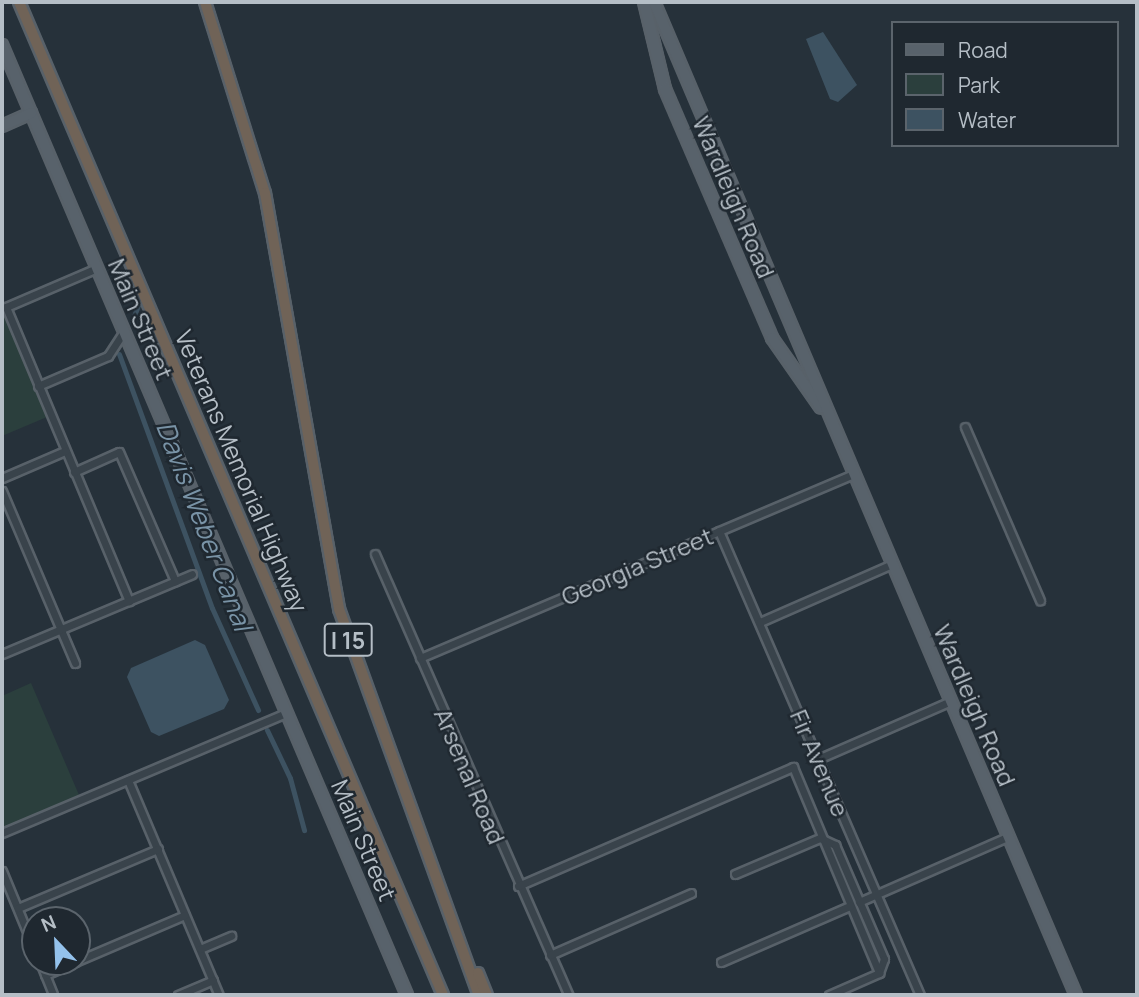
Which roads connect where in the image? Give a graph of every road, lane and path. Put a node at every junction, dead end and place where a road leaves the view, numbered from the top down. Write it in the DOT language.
graph roads {
  1 [pos="19,2"];
  2 [pos="205,2"];
  3 [pos="644,2"];
  4 [pos="654,2"];
  5 [pos="2,45"];
  6 [pos="31,113"];
  7 [pos="2,126"];
  8 [pos="97,268"];
  9 [pos="124,331"];
  10 [pos="38,386"];
  11 [pos="965,427"];
  12 [pos="835,433"];
  13 [pos="65,451"];
  14 [pos="74,472"];
  15 [pos="853,474"];
  16 [pos="2,478"];
  17 [pos="2,491"];
  18 [pos="719,531"];
  19 [pos="375,554"];
  20 [pos="892,564"];
  21 [pos="192,574"];
  22 [pos="175,581"];
  23 [pos="1040,600"];
  24 [pos="129,601"];
  25 [pos="760,622"];
  26 [pos="61,629"];
  27 [pos="2,654"];
  28 [pos="420,658"];
  29 [pos="75,663"];
  30 [pos="951,701"];
  31 [pos="286,713"];
  32 [pos="818,758"];
  33 [pos="128,780"];
  34 [pos="2,833"];
  35 [pos="1009,836"];
  36 [pos="820,838"];
  37 [pos="158,849"];
  38 [pos="2,871"];
  39 [pos="735,874"];
  40 [pos="518,886"];
  41 [pos="691,893"];
  42 [pos="876,894"];
  43 [pos="445,897"];
  44 [pos="859,902"];
  45 [pos="850,906"];
  46 [pos="18,908"];
  47 [pos="185,915"];
  48 [pos="21,916"];
  49 [pos="231,936"];
  50 [pos="200,949"];
  51 [pos="550,955"];
  52 [pos="91,956"];
  53 [pos="721,962"];
  54 [pos="879,973"];
  55 [pos="45,976"];
  56 [pos="213,980"];
  57 [pos="53,995"];
  58 [pos="178,995"];
  59 [pos="219,995"];
  60 [pos="407,995"];
  61 [pos="443,995"];
  62 [pos="479,995"];
  63 [pos="487,995"];
  64 [pos="569,995"];
  65 [pos="829,995"];
  66 [pos="920,995"];
  67 [pos="1076,995"];
  1 -- 61 [label="highway, Veterans Memorial Highway / I 15"];
  2 -- 43 [label="highway, Veterans Memorial Highway / I 15"];
  3 -- 12 [label="main road, Wardleigh Road"];
  4 -- 12 [label="main road, Wardleigh Road"];
  5 -- 6 [label="main road, Main Street"];
  6 -- 7 [label="main road"];
  6 -- 8 [label="main road, Main Street"];
  8 -- 9 [label="main road, Main Street"];
  8 -- 10 [label="street"];
  9 -- 10 [label="street"];
  9 -- 31 [label="main road, Main Street"];
  10 -- 13 [label="street"];
  11 -- 23 [label="street"];
  12 -- 15 [label="main road, Wardleigh Road"];
  13 -- 14 [label="street"];
  13 -- 16 [label="street"];
  14 -- 22 [label="street"];
  14 -- 24 [label="street"];
  15 -- 18 [label="street, Georgia Street"];
  15 -- 20 [label="main road, Wardleigh Road"];
  17 -- 26 [label="street"];
  18 -- 25 [label="street, Fir Avenue"];
  18 -- 28 [label="street, Georgia Street"];
  19 -- 28 [label="street, Arsenal Road"];
  20 -- 25 [label="street"];
  20 -- 30 [label="main road, Wardleigh Road"];
  21 -- 22 [label="street"];
  22 -- 24 [label="street"];
  24 -- 26 [label="street"];
  25 -- 32 [label="street, Fir Avenue"];
  26 -- 27 [label="street"];
  26 -- 29 [label="street"];
  28 -- 40 [label="street, Arsenal Road"];
  30 -- 32 [label="street"];
  30 -- 35 [label="main road, Wardleigh Road"];
  31 -- 33 [label="street"];
  31 -- 60 [label="main road, Main Street"];
  32 -- 42 [label="street, Fir Avenue"];
  33 -- 34 [label="street"];
  33 -- 37 [label="street"];
  35 -- 42 [label="street"];
  35 -- 67 [label="main road, Wardleigh Road"];
  36 -- 39 [label="street"];
  36 -- 40 [label="street"];
  36 -- 44 [label="street"];
  36 -- 45 [label="street"];
  37 -- 46 [label="street"];
  37 -- 47 [label="street"];
  38 -- 46 [label="street"];
  40 -- 51 [label="street, Arsenal Road"];
  41 -- 51 [label="street"];
  42 -- 44 [label="street"];
  42 -- 66 [label="street, Fir Avenue"];
  43 -- 62 [label="highway, Veterans Memorial Highway / I 15"];
  43 -- 63 [label="highway"];
  44 -- 54 [label="street"];
  45 -- 53 [label="street"];
  45 -- 54 [label="street"];
  46 -- 48 [label="street"];
  47 -- 50 [label="street"];
  47 -- 52 [label="street"];
  49 -- 50 [label="street"];
  50 -- 56 [label="street"];
  51 -- 64 [label="street, Arsenal Road"];
  54 -- 65 [label="street"];
  55 -- 57 [label="street"];
  56 -- 58 [label="street"];
  56 -- 59 [label="street"];
}
